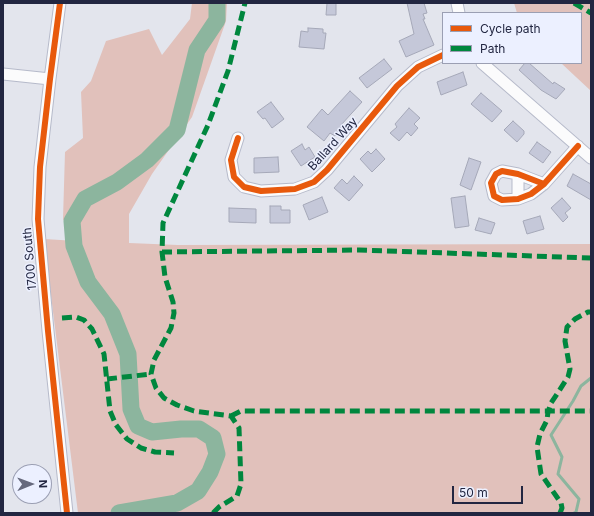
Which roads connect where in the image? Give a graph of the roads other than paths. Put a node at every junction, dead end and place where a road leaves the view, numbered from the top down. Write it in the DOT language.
graph roads {
  1 [pos="60,3"];
  2 [pos="442,55"];
  3 [pos="483,64"];
  4 [pos="3,74"];
  5 [pos="50,79"];
  6 [pos="238,138"];
  7 [pos="578,146"];
  8 [pos="591,158"];
  9 [pos="518,174"];
  10 [pos="544,184"];
  11 [pos="518,199"];
  12 [pos="67,509"];
  1 -- 5 [label="street, 1700 South"];
  2 -- 6 [label="street, Ballard Way"];
  3 -- 7 [label="street"];
  4 -- 5 [label="street"];
  5 -- 12 [label="street, 1700 South"];
  7 -- 8 [label="street"];
  7 -- 10 [label="street"];
  9 -- 10 [label="street"];
  9 -- 11 [label="street"];
  9 -- 11 [label="street"];
  10 -- 11 [label="street"];
}
